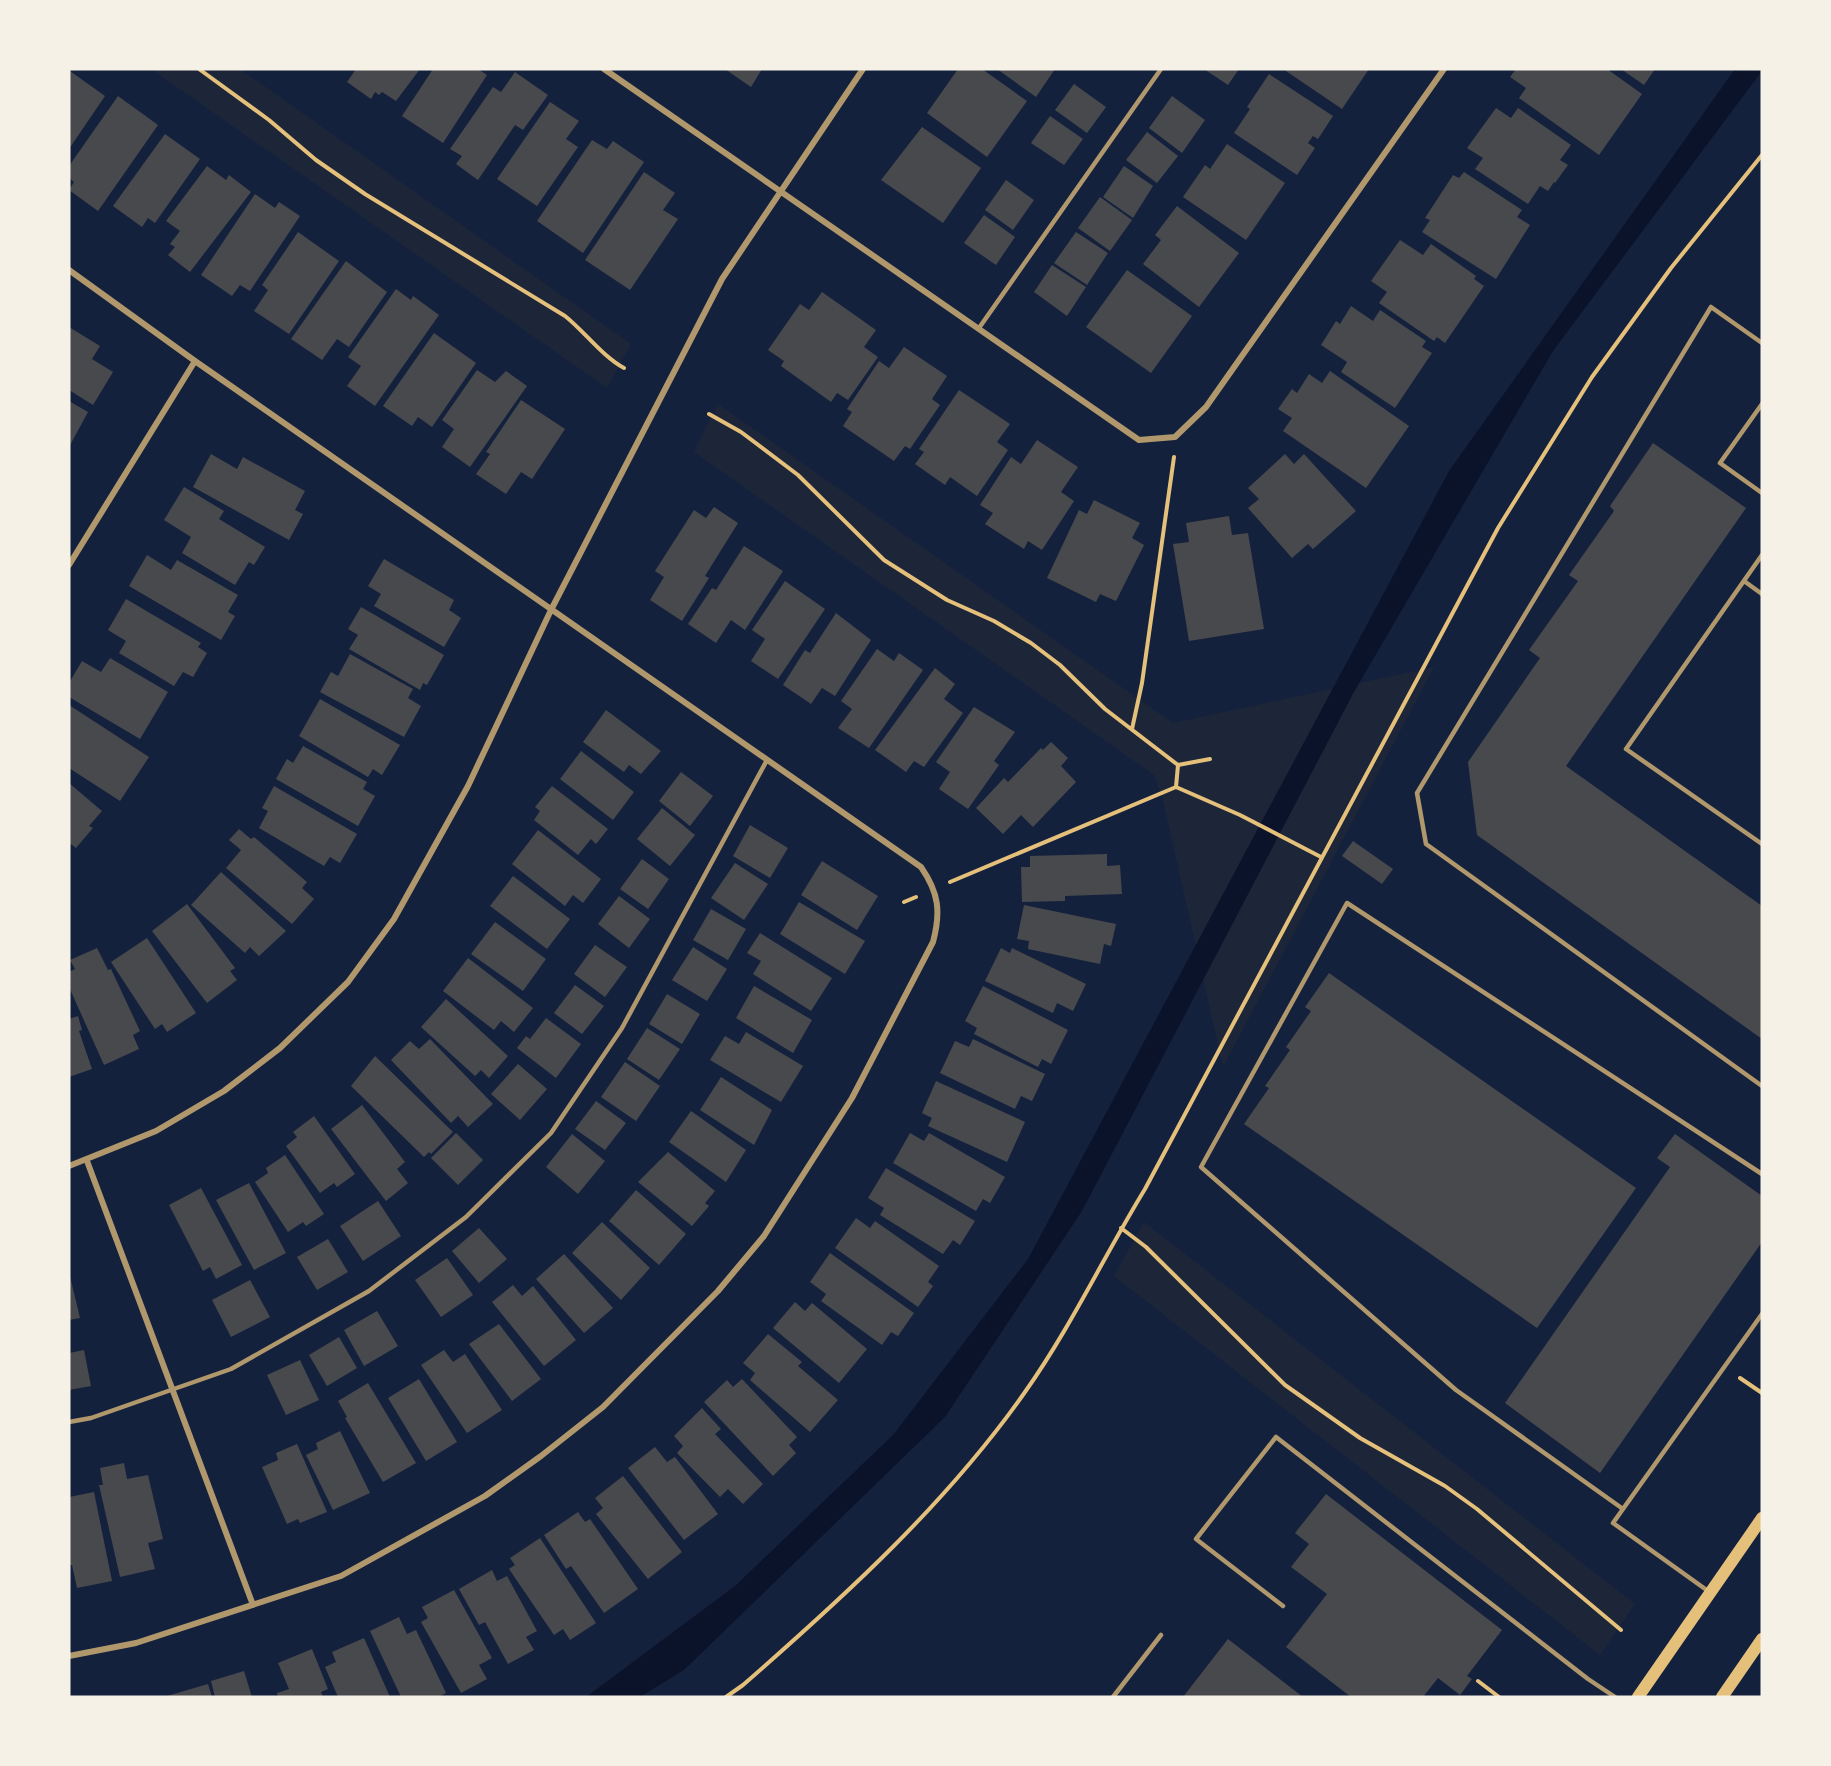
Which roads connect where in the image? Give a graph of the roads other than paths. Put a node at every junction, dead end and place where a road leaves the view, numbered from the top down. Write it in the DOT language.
graph roads {
  1 [pos="604,69"];
  2 [pos="863,69"];
  3 [pos="1161,69"];
  4 [pos="1444,69"];
  5 [pos="780,190"];
  6 [pos="69,270"];
  7 [pos="979,328"];
  8 [pos="1762,343"];
  9 [pos="195,362"];
  10 [pos="1762,404"];
  11 [pos="1762,493"];
  12 [pos="1762,555"];
  13 [pos="69,565"];
  14 [pos="1744,581"];
  15 [pos="1762,594"];
  16 [pos="551,610"];
  17 [pos="767,760"];
  18 [pos="1762,844"];
  19 [pos="1762,1086"];
  20 [pos="87,1161"];
  21 [pos="69,1166"];
  22 [pos="1762,1174"];
  23 [pos="1762,1314"];
  24 [pos="175,1390"];
  25 [pos="69,1422"];
  26 [pos="1623,1509"];
  27 [pos="1762,1518"];
  28 [pos="1710,1593"];
  29 [pos="253,1605"];
  30 [pos="1283,1606"];
  31 [pos="1161,1635"];
  32 [pos="1762,1639"];
  33 [pos="69,1656"];
  34 [pos="1113,1697"];
  35 [pos="1615,1697"];
  36 [pos="1638,1697"];
  37 [pos="1722,1697"];
  1 -- 5 [label="street"];
  2 -- 5 [label="street"];
  3 -- 7 [label="lane"];
  4 -- 7 [label="street"];
  5 -- 7 [label="street"];
  5 -- 16 [label="street"];
  6 -- 9 [label="street"];
  8 -- 19 [label="lane"];
  9 -- 13 [label="street"];
  9 -- 16 [label="street"];
  10 -- 11 [label="lane"];
  12 -- 14 [label="lane"];
  14 -- 15 [label="lane"];
  14 -- 18 [label="lane"];
  16 -- 17 [label="street"];
  16 -- 20 [label="street"];
  17 -- 24 [label="lane"];
  17 -- 29 [label="street"];
  20 -- 21 [label="street"];
  20 -- 24 [label="street"];
  22 -- 26 [label="lane"];
  23 -- 26 [label="lane"];
  24 -- 25 [label="lane"];
  24 -- 29 [label="street"];
  26 -- 28 [label="lane"];
  27 -- 28 [label="main road"];
  28 -- 36 [label="main road"];
  29 -- 33 [label="street"];
  30 -- 35 [label="lane"];
  31 -- 34 [label="lane"];
  32 -- 37 [label="main road"];
}
